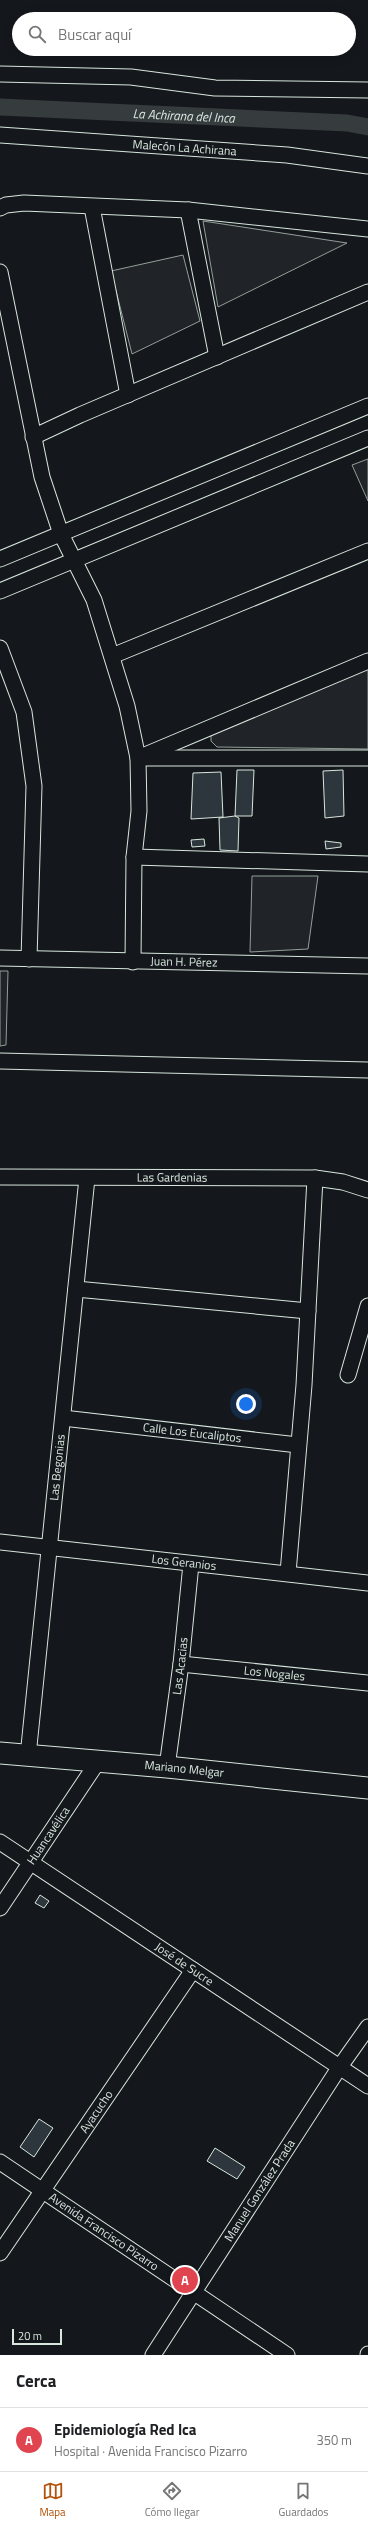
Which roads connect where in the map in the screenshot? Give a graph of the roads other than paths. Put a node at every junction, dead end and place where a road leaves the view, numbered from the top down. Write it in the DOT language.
graph roads {
  1 [pos="0,74"];
  2 [pos="368,90"];
  3 [pos="0,135"];
  4 [pos="368,166"];
  5 [pos="92,206"];
  6 [pos="0,208"];
  7 [pos="188,210"];
  8 [pos="368,229"];
  9 [pos="0,272"];
  10 [pos="368,292"];
  11 [pos="217,357"];
  12 [pos="128,395"];
  13 [pos="368,406"];
  14 [pos="33,437"];
  15 [pos="368,438"];
  16 [pos="61,534"];
  17 [pos="368,551"];
  18 [pos="0,559"];
  19 [pos="74,560"];
  20 [pos="0,591"];
  21 [pos="0,648"];
  22 [pos="112,656"];
  23 [pos="368,661"];
  24 [pos="138,758"];
  25 [pos="368,758"];
  26 [pos="134,857"];
  27 [pos="368,864"];
  28 [pos="0,958"];
  29 [pos="29,959"];
  30 [pos="133,962"];
  31 [pos="368,966"];
  32 [pos="0,1061"];
  33 [pos="368,1070"];
  34 [pos="0,1177"];
  35 [pos="87,1178"];
  36 [pos="315,1178"];
  37 [pos="368,1190"];
  38 [pos="76,1289"];
  39 [pos="368,1306"];
  40 [pos="308,1311"];
  41 [pos="348,1375"];
  42 [pos="63,1418"];
  43 [pos="298,1445"];
  44 [pos="0,1542"];
  45 [pos="50,1547"];
  46 [pos="191,1564"];
  47 [pos="288,1573"];
  48 [pos="368,1583"];
  49 [pos="181,1664"];
  50 [pos="368,1683"];
  51 [pos="0,1753"];
  52 [pos="28,1756"];
  53 [pos="97,1763"];
  54 [pos="166,1767"];
  55 [pos="368,1788"];
  56 [pos="0,1842"];
  57 [pos="30,1861"];
  58 [pos="0,1908"];
  59 [pos="193,1970"];
  60 [pos="368,2027"];
  61 [pos="339,2068"];
  62 [pos="368,2086"];
  63 [pos="0,2162"];
  64 [pos="41,2192"];
  65 [pos="0,2253"];
  66 [pos="194,2292"];
  67 [pos="153,2355"];
  68 [pos="287,2355"];
  1 -- 2 [label="street"];
  3 -- 4 [label="street, Malecón La Achirana"];
  5 -- 6 [label="street"];
  5 -- 7 [label="street"];
  5 -- 12 [label="street"];
  7 -- 8 [label="street"];
  7 -- 11 [label="street"];
  9 -- 14 [label="street"];
  10 -- 11 [label="street"];
  11 -- 12 [label="street"];
  12 -- 14 [label="street"];
  13 -- 16 [label="street"];
  14 -- 16 [label="street"];
  15 -- 19 [label="street"];
  16 -- 18 [label="street"];
  16 -- 19 [label="street"];
  17 -- 22 [label="street"];
  19 -- 20 [label="street"];
  19 -- 22 [label="street"];
  21 -- 29 [label="street"];
  22 -- 24 [label="street"];
  23 -- 24 [label="street"];
  24 -- 25 [label="street"];
  24 -- 26 [label="street"];
  26 -- 27 [label="street"];
  26 -- 30 [label="street"];
  28 -- 29 [label="street, Juan H. Pérez"];
  29 -- 30 [label="street, Juan H. Pérez"];
  30 -- 31 [label="street, Juan H. Pérez"];
  32 -- 33 [label="street"];
  34 -- 35 [label="street, Las Gardenias"];
  35 -- 36 [label="street, Las Gardenias"];
  35 -- 38 [label="street, Las Begonias"];
  36 -- 37 [label="street, Las Gardenias"];
  36 -- 40 [label="street"];
  38 -- 40 [label="street"];
  38 -- 42 [label="street, Las Begonias"];
  39 -- 41 [label="street"];
  40 -- 43 [label="street"];
  42 -- 43 [label="street, Calle Los Eucaliptos"];
  42 -- 45 [label="street, Las Begonias"];
  43 -- 47 [label="street"];
  44 -- 45 [label="street, Los Geranios"];
  45 -- 46 [label="street, Los Geranios"];
  45 -- 52 [label="street, Las Begonias"];
  46 -- 47 [label="street, Los Geranios"];
  46 -- 49 [label="street, Las Acacias"];
  47 -- 48 [label="street, Los Geranios"];
  49 -- 50 [label="street, Los Nogales"];
  49 -- 54 [label="street, Las Acacias"];
  51 -- 52 [label="main road, Mariano Melgar"];
  52 -- 53 [label="main road, Mariano Melgar"];
  53 -- 54 [label="main road, Mariano Melgar"];
  53 -- 57 [label="street, Huancavélica"];
  54 -- 55 [label="main road, Mariano Melgar"];
  56 -- 57 [label="street, José de Sucre"];
  57 -- 58 [label="street, Huancavélica"];
  57 -- 59 [label="street, José de Sucre"];
  59 -- 61 [label="street, José de Sucre"];
  59 -- 64 [label="street, Ayacucho"];
  60 -- 61 [label="street, Manuel González Prada"];
  61 -- 62 [label="street, José de Sucre"];
  61 -- 66 [label="street, Manuel González Prada"];
  63 -- 64 [label="street, Avenida Francisco Pizarro"];
  64 -- 65 [label="street, Ayacucho"];
  64 -- 66 [label="street, Avenida Francisco Pizarro"];
  66 -- 67 [label="street, Manuel González Prada"];
  66 -- 68 [label="street, Avenida Francisco Pizarro"];
}
